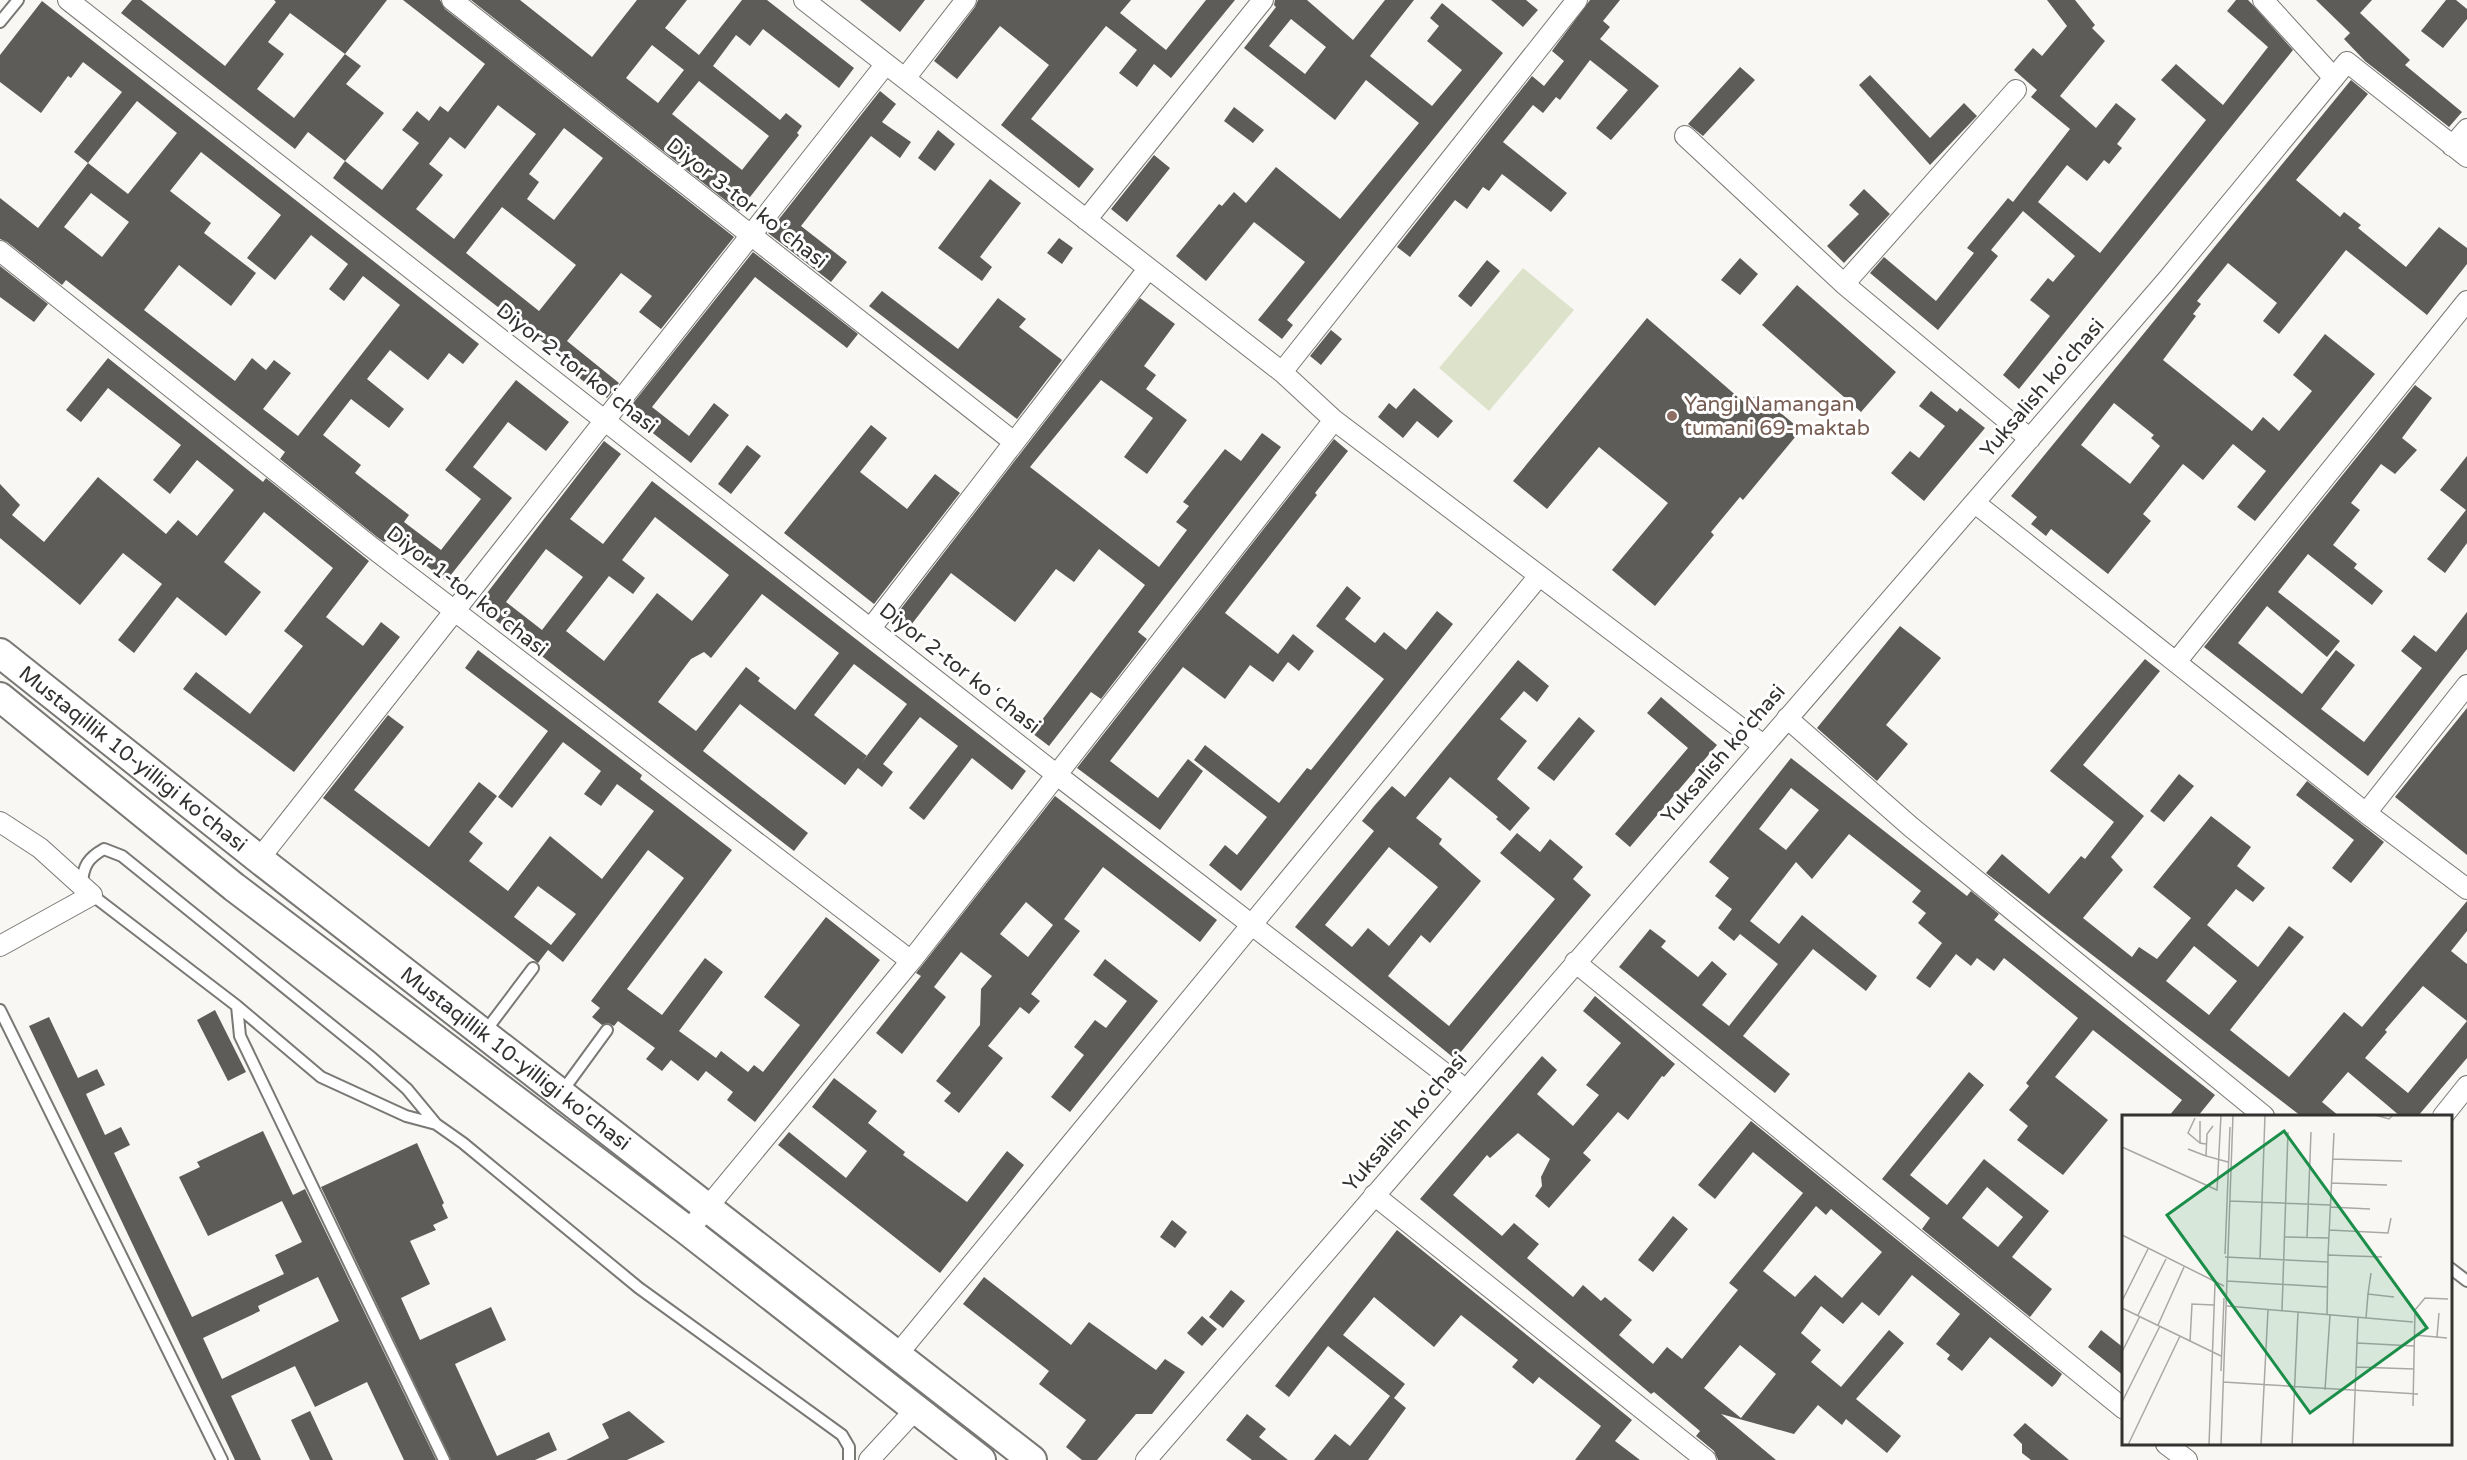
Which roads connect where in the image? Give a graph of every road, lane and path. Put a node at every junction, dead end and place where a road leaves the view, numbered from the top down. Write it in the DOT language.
graph roads {
  1 [pos="18,0"];
  2 [pos="68,0"];
  3 [pos="452,0"];
  4 [pos="804,0"];
  5 [pos="966,0"];
  6 [pos="1263,0"];
  7 [pos="1577,0"];
  8 [pos="2263,0"];
  9 [pos="0,22"];
  10 [pos="885,65"];
  11 [pos="906,77"];
  12 [pos="2334,78"];
  13 [pos="2016,90"];
  14 [pos="2467,129"];
  15 [pos="1685,136"];
  16 [pos="2459,152"];
  17 [pos="1086,220"];
  18 [pos="749,236"];
  19 [pos="0,252"];
  20 [pos="1148,269"];
  21 [pos="1844,284"];
  22 [pos="2467,301"];
  23 [pos="1282,372"];
  24 [pos="1334,420"];
  25 [pos="605,421"];
  26 [pos="2030,439"];
  27 [pos="1014,442"];
  28 [pos="1975,502"];
  29 [pos="1539,576"];
  30 [pos="455,611"];
  31 [pos="871,628"];
  32 [pos="0,653"];
  33 [pos="2176,662"];
  34 [pos="2467,685"];
  35 [pos="0,697"];
  36 [pos="1787,718"];
  37 [pos="1763,745"];
  38 [pos="1057,775"];
  39 [pos="2367,813"];
  40 [pos="0,822"];
  41 [pos="259,859"];
  42 [pos="2467,889"];
  43 [pos="87,890"];
  44 [pos="1252,925"];
  45 [pos="0,946"];
  46 [pos="911,961"];
  47 [pos="1575,962"];
  48 [pos="532,968"];
  49 [pos="237,1006"];
  50 [pos="0,1011"];
  51 [pos="607,1030"];
  52 [pos="484,1033"];
  53 [pos="2467,1086"];
  54 [pos="1465,1089"];
  55 [pos="561,1093"];
  56 [pos="2263,1115"];
  57 [pos="2444,1115"];
  58 [pos="436,1124"];
  59 [pos="1374,1195"];
  60 [pos="708,1207"];
  61 [pos="688,1231"];
  62 [pos="2452,1269"];
  63 [pos="2467,1281"];
  64 [pos="897,1355"];
  65 [pos="2122,1407"];
  66 [pos="916,1409"];
  67 [pos="2165,1448"];
  68 [pos="222,1460"];
  69 [pos="444,1460"];
  70 [pos="849,1460"];
  71 [pos="869,1460"];
  72 [pos="981,1460"];
  73 [pos="1032,1460"];
  74 [pos="1146,1460"];
  75 [pos="1706,1460"];
  76 [pos="2187,1460"];
  1 -- 9 [label="lane"];
  2 -- 25 [label="street, Diyor 2-tor koʻchasi"];
  3 -- 18 [label="street, Diyor 3-tor koʻchasi"];
  4 -- 10 [label="street"];
  5 -- 11 [label="street"];
  6 -- 17 [label="street"];
  7 -- 23 [label="street"];
  8 -- 12 [label="street"];
  10 -- 11 [label="street"];
  10 -- 18 [label="street"];
  11 -- 17 [label="street"];
  12 -- 16 [label="street"];
  12 -- 26 [label="street, Yuksalish ko'chasi"];
  13 -- 21 [label="street"];
  14 -- 16 [label="street"];
  15 -- 21 [label="street"];
  17 -- 20 [label="street"];
  18 -- 25 [label="street"];
  18 -- 27 [label="street, Diyor 3-tor koʻchasi"];
  19 -- 30 [label="street, Diyor 1-tor koʻchasi"];
  20 -- 23 [label="street"];
  20 -- 27 [label="street"];
  21 -- 26 [label="street"];
  22 -- 33 [label="street"];
  23 -- 24 [label="street"];
  24 -- 29 [label="street"];
  24 -- 38 [label="street"];
  25 -- 30 [label="street"];
  25 -- 31 [label="street, Diyor 2-tor koʻchasi"];
  26 -- 28 [label="street, Yuksalish ko'chasi"];
  27 -- 31 [label="street"];
  28 -- 33 [label="street"];
  28 -- 36 [label="street, Yuksalish ko'chasi"];
  29 -- 37 [label="street"];
  29 -- 44 [label="street"];
  30 -- 41 [label="street"];
  30 -- 46 [label="street, Diyor 1-tor koʻchasi"];
  31 -- 38 [label="street, Diyor 2-tor koʻchasi"];
  32 -- 41 [label="main road, Mustaqillik 10-yilligi ko'chasi"];
  33 -- 39 [label="street"];
  34 -- 39 [label="street"];
  35 -- 61 [label="main road, Mustaqillik 10-yilligi ko'chasi"];
  36 -- 37 [label="street, Yuksalish ko'chasi"];
  36 -- 56 [label="street"];
  37 -- 47 [label="street, Yuksalish ko'chasi"];
  38 -- 44 [label="street, Diyor 2-tor koʻchasi"];
  38 -- 46 [label="street"];
  39 -- 42 [label="street"];
  40 -- 43 [label="street"];
  41 -- 52 [label="main road, Mustaqillik 10-yilligi ko'chasi"];
  43 -- 45 [label="street"];
  43 -- 49 [label="lane"];
  43 -- 58 [label="lane"];
  44 -- 54 [label="street, Diyor 2-tor koʻchasi"];
  44 -- 64 [label="street"];
  46 -- 60 [label="street"];
  47 -- 54 [label="street, Yuksalish ko'chasi"];
  47 -- 65 [label="street"];
  48 -- 52 [label="lane"];
  49 -- 58 [label="lane"];
  49 -- 69 [label="lane"];
  50 -- 68 [label="lane"];
  51 -- 55 [label="lane"];
  52 -- 55 [label="main road, Mustaqillik 10-yilligi ko'chasi"];
  53 -- 57 [label="street"];
  54 -- 59 [label="street, Yuksalish ko'chasi"];
  55 -- 60 [label="main road, Mustaqillik 10-yilligi ko'chasi"];
  58 -- 70 [label="lane"];
  59 -- 74 [label="street, Yuksalish ko'chasi"];
  59 -- 75 [label="street"];
  60 -- 61 [label="street"];
  60 -- 64 [label="main road, Mustaqillik 10-yilligi ko'chasi"];
  61 -- 66 [label="main road, Mustaqillik 10-yilligi ko'chasi"];
  62 -- 63 [label="lane"];
  64 -- 73 [label="main road, Mustaqillik 10-yilligi ko'chasi"];
  66 -- 71 [label="street"];
  66 -- 72 [label="main road, Mustaqillik 10-yilligi ko'chasi"];
  67 -- 76 [label="street"];
}
